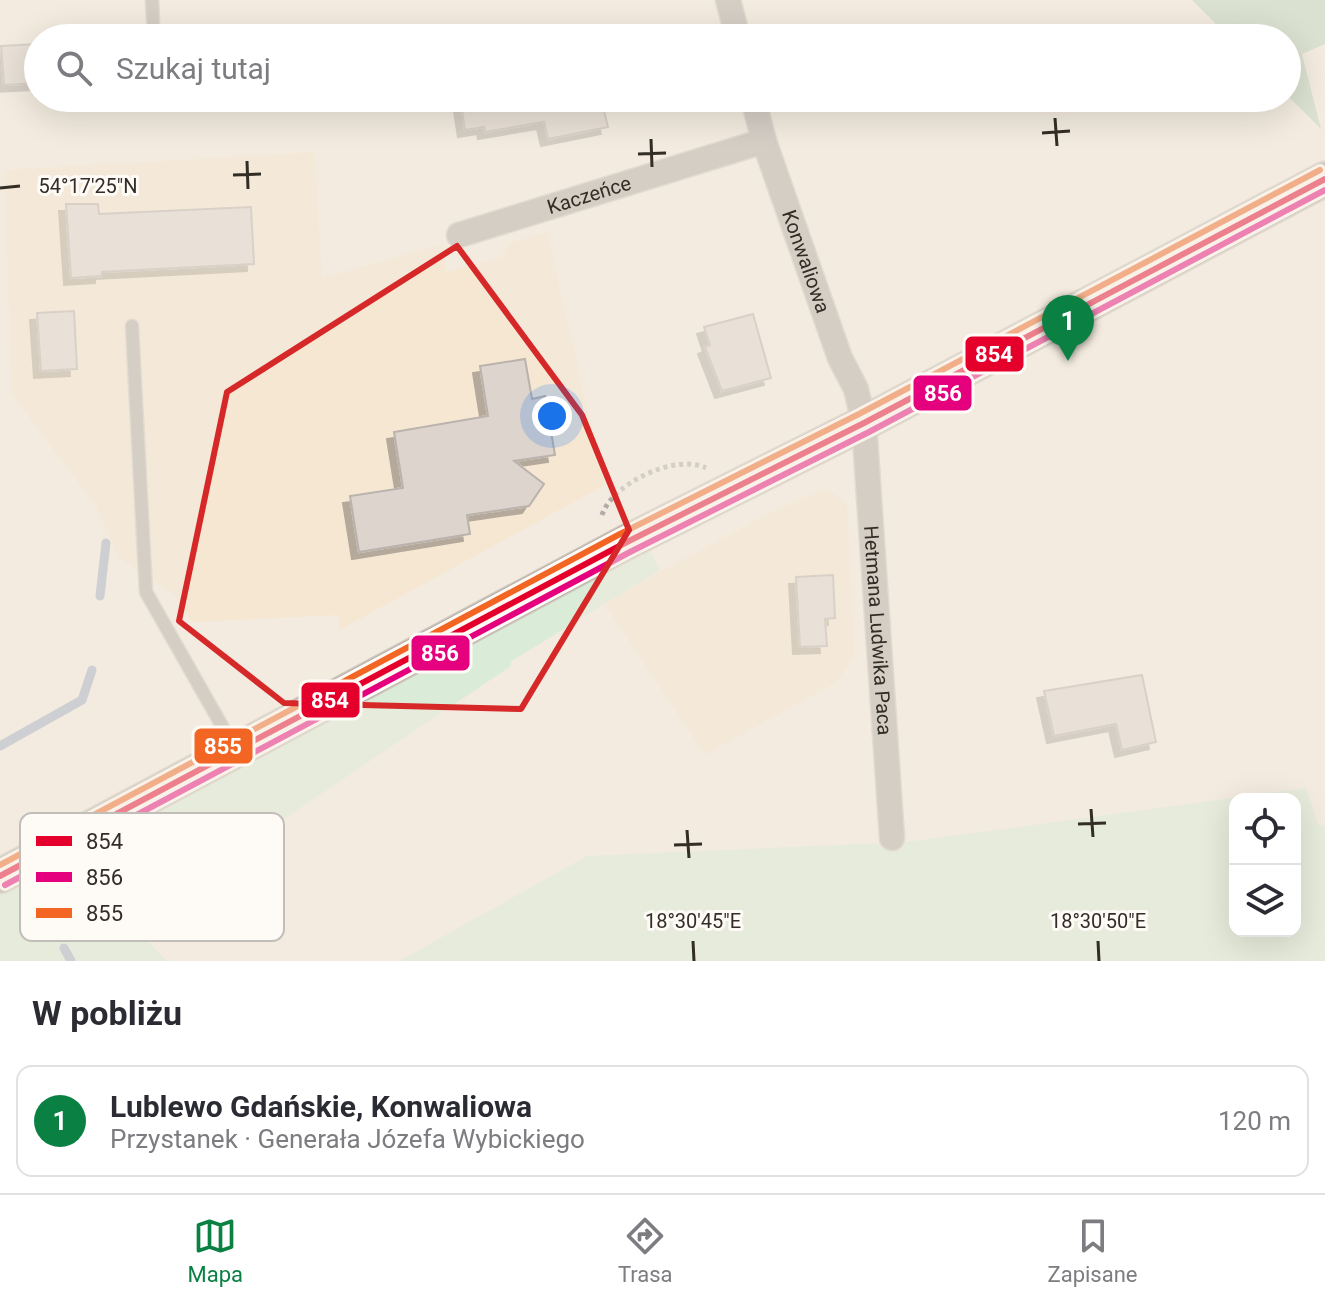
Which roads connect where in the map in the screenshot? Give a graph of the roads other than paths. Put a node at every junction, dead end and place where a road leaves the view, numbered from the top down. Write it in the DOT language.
graph roads {
  1 [pos="152,0"];
  2 [pos="728,0"];
  3 [pos="153,21"];
  4 [pos="734,24"];
  5 [pos="757,112"];
  6 [pos="764,141"];
  7 [pos="1325,179"];
  8 [pos="459,235"];
  9 [pos="132,326"];
  10 [pos="864,423"];
  11 [pos="236,749"];
  12 [pos="117,813"];
  13 [pos="892,838"];
  14 [pos="20,865"];
  15 [pos="0,876"];
  1 -- 3 [label="lane"];
  2 -- 4 [label="street"];
  5 -- 6 [label="street, Konwaliowa"];
  6 -- 8 [label="street, Kaczeńce"];
  6 -- 10 [label="street, Konwaliowa"];
  7 -- 10 [label="main road"];
  9 -- 11 [label="lane"];
  10 -- 11 [label="main road"];
  10 -- 13 [label="street, Hetmana Ludwika Paca"];
  11 -- 12 [label="main road"];
  14 -- 15 [label="main road"];
}
